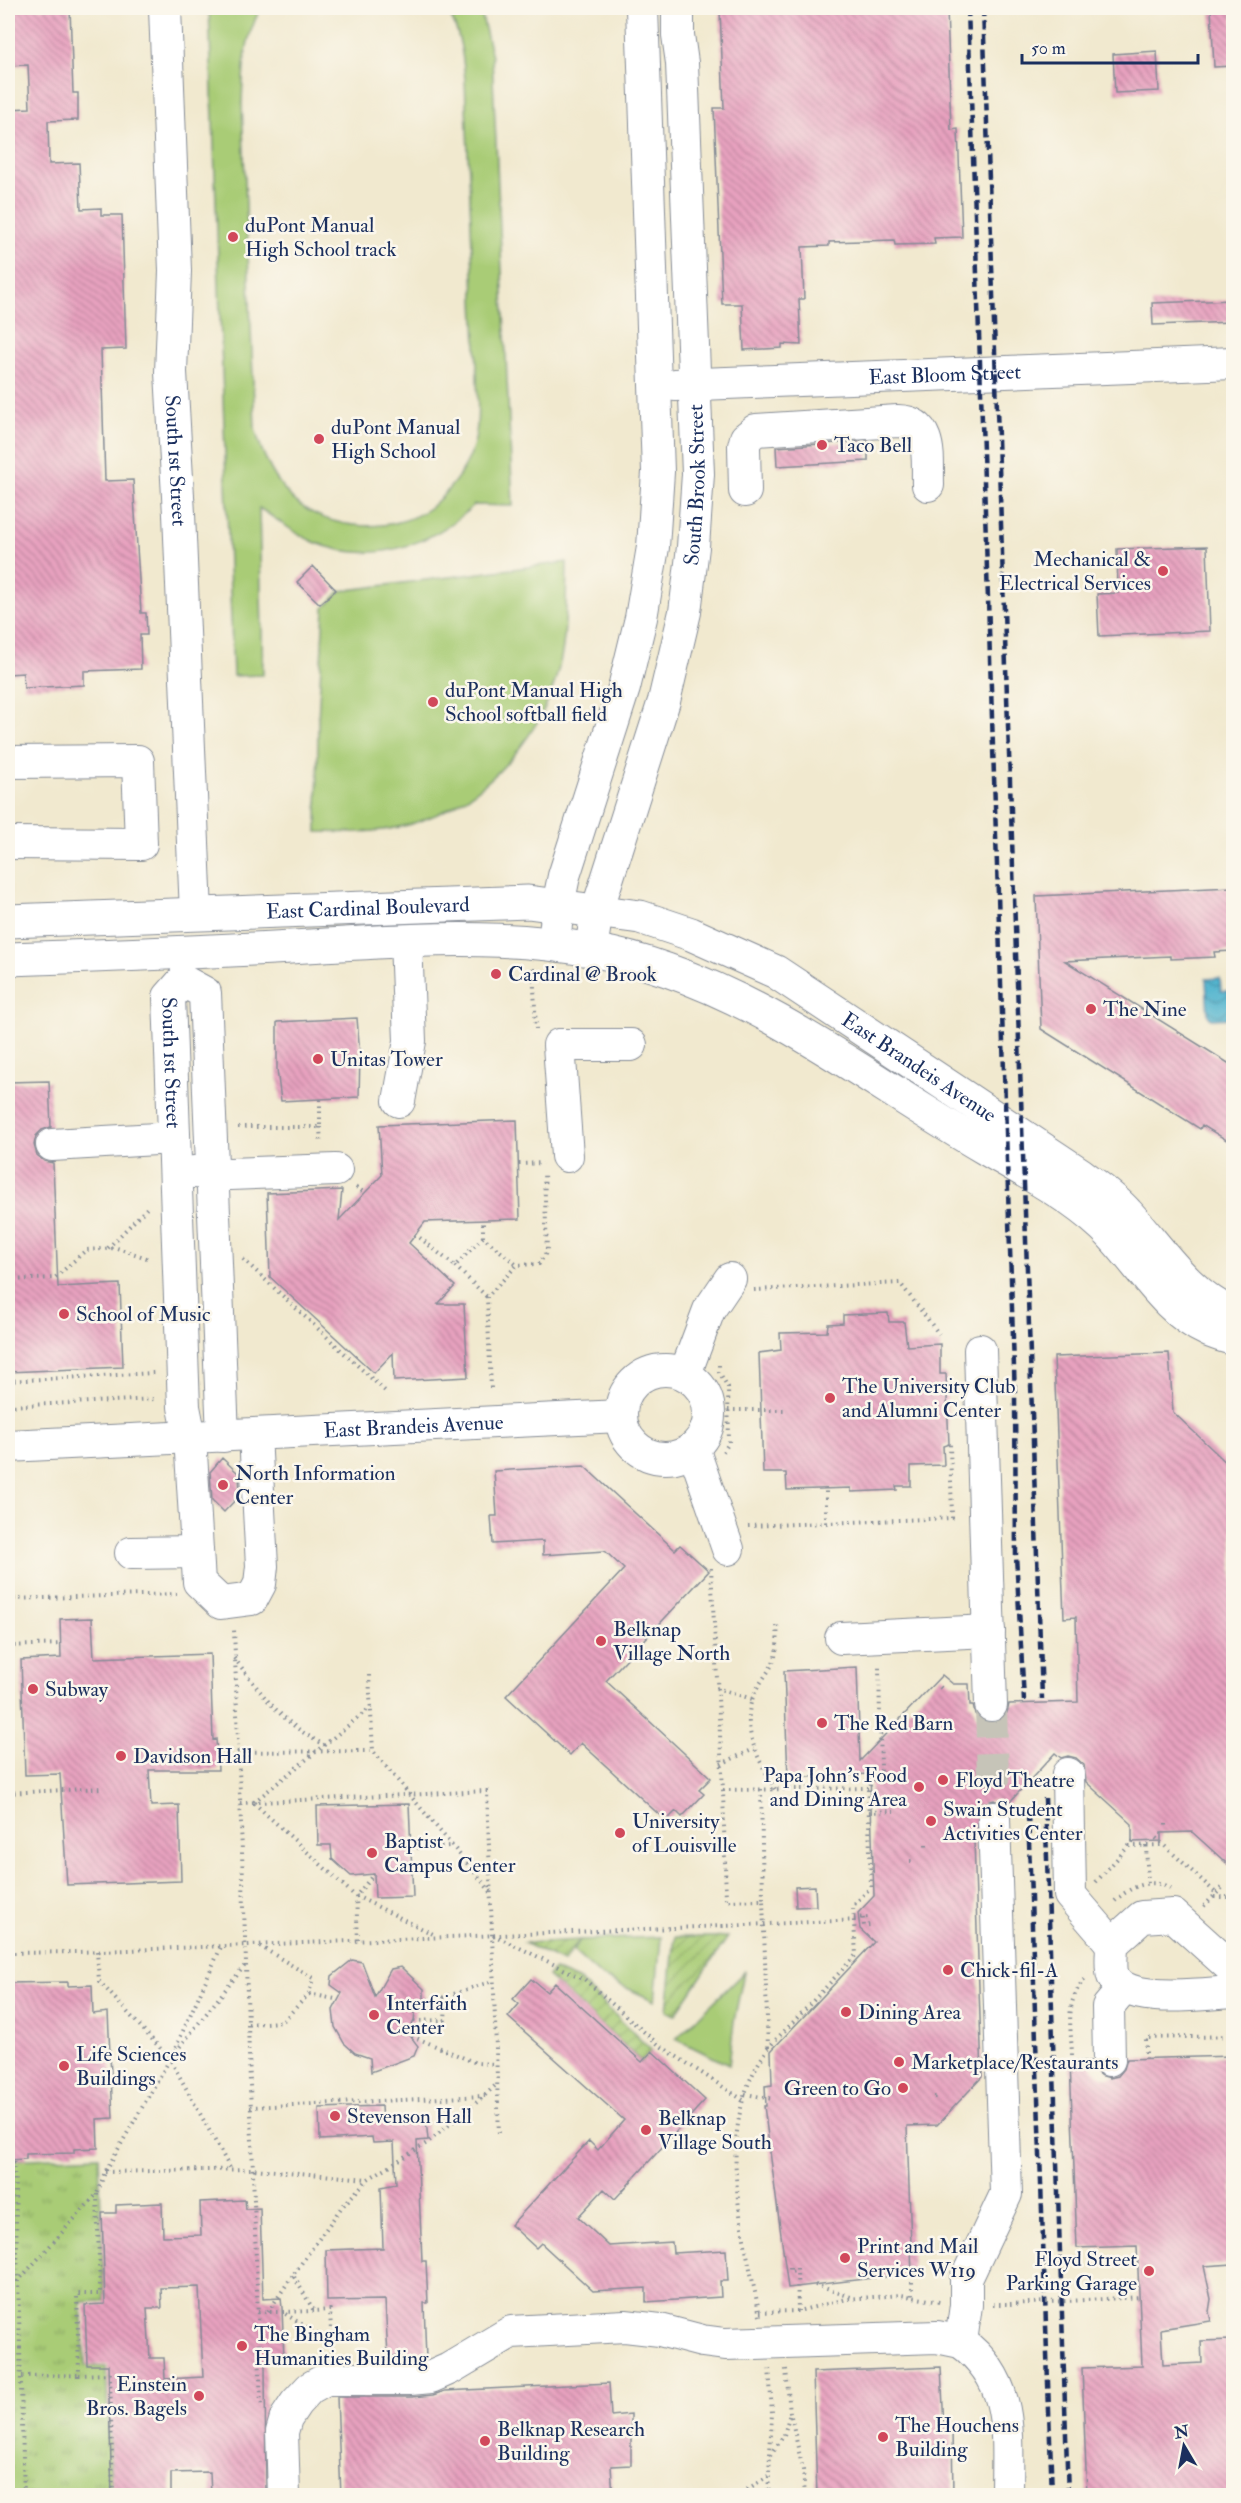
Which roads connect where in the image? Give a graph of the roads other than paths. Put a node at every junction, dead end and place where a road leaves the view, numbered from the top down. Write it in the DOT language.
graph roads {
  1 [pos="165,8"];
  2 [pos="642,8"];
  3 [pos="678,8"];
  4 [pos="1233,363"];
  5 [pos="694,384"];
  6 [pos="656,386"];
  7 [pos="928,485"];
  8 [pos="745,491"];
  9 [pos="8,762"];
  10 [pos="8,843"];
  11 [pos="558,905"];
  12 [pos="597,912"];
  13 [pos="187,913"];
  14 [pos="8,921"];
  15 [pos="405,940"];
  16 [pos="591,949"];
  17 [pos="544,955"];
  18 [pos="8,959"];
  19 [pos="182,968"];
  20 [pos="631,1045"];
  21 [pos="399,1101"];
  22 [pos="174,1138"];
  23 [pos="52,1145"];
  24 [pos="551,1156"];
  25 [pos="176,1170"];
  26 [pos="336,1170"];
  27 [pos="213,1173"];
  28 [pos="739,1285"];
  29 [pos="1227,1333"];
  30 [pos="980,1350"];
  31 [pos="685,1374"];
  32 [pos="615,1426"];
  33 [pos="255,1435"];
  34 [pos="207,1436"];
  35 [pos="8,1446"];
  36 [pos="697,1460"];
  37 [pos="728,1546"];
  38 [pos="197,1552"];
  39 [pos="131,1554"];
  40 [pos="988,1631"];
  41 [pos="841,1638"];
  42 [pos="991,1705"];
  43 [pos="1068,1774"];
  44 [pos="994,1818"];
  45 [pos="1112,1944"];
  46 [pos="1233,1970"];
  47 [pos="1118,1982"];
  48 [pos="1233,1992"];
  49 [pos="1109,2060"];
  50 [pos="961,2342"];
  51 [pos="284,2496"];
  52 [pos="1007,2496"];
  1 -- 13 [label="street, South 1st Street"];
  2 -- 6 [label="street, South Brook Street"];
  3 -- 5 [label="street, South Brook Street"];
  4 -- 5 [label="street, East Bloom Street"];
  5 -- 6 [label="street, East Bloom Street"];
  5 -- 12 [label="street, South Brook Street"];
  6 -- 11 [label="street, South Brook Street"];
  7 -- 8 [label="street"];
  9 -- 10 [label="street"];
  11 -- 12 [label="main road, East Brandeis Avenue"];
  11 -- 13 [label="main road, East Cardinal Boulevard"];
  11 -- 17 [label="street, South Brook Street"];
  12 -- 16 [label="street, South Brook Street"];
  12 -- 29 [label="main road, East Brandeis Avenue"];
  13 -- 14 [label="main road, East Cardinal Boulevard"];
  13 -- 19 [label="street, South 1st Street"];
  15 -- 17 [label="main road, East Cardinal Boulevard"];
  15 -- 19 [label="main road, East Cardinal Boulevard"];
  15 -- 21 [label="street"];
  16 -- 17 [label="main road, East Brandeis Avenue"];
  16 -- 29 [label="main road, East Brandeis Avenue"];
  18 -- 19 [label="main road, East Cardinal Boulevard"];
  19 -- 22 [label="street, South 1st Street"];
  19 -- 27 [label="street, South 1st Street"];
  20 -- 24 [label="street"];
  22 -- 23 [label="street"];
  22 -- 25 [label="street, South 1st Street"];
  25 -- 27 [label="street"];
  25 -- 34 [label="street, South 1st Street"];
  26 -- 27 [label="street"];
  27 -- 34 [label="street, South 1st Street"];
  28 -- 31 [label="street"];
  30 -- 40 [label="street"];
  31 -- 32 [label="street"];
  31 -- 36 [label="street"];
  32 -- 33 [label="street, East Brandeis Avenue"];
  32 -- 36 [label="street"];
  33 -- 34 [label="street, East Brandeis Avenue"];
  33 -- 38 [label="street"];
  34 -- 35 [label="street, East Brandeis Avenue"];
  34 -- 38 [label="street"];
  36 -- 37 [label="street"];
  38 -- 39 [label="street"];
  40 -- 41 [label="street"];
  40 -- 42 [label="street"];
  43 -- 45 [label="street"];
  44 -- 50 [label="street"];
  45 -- 46 [label="street"];
  45 -- 47 [label="street"];
  47 -- 48 [label="street"];
  47 -- 49 [label="street"];
  50 -- 51 [label="street"];
  50 -- 52 [label="street"];
}
